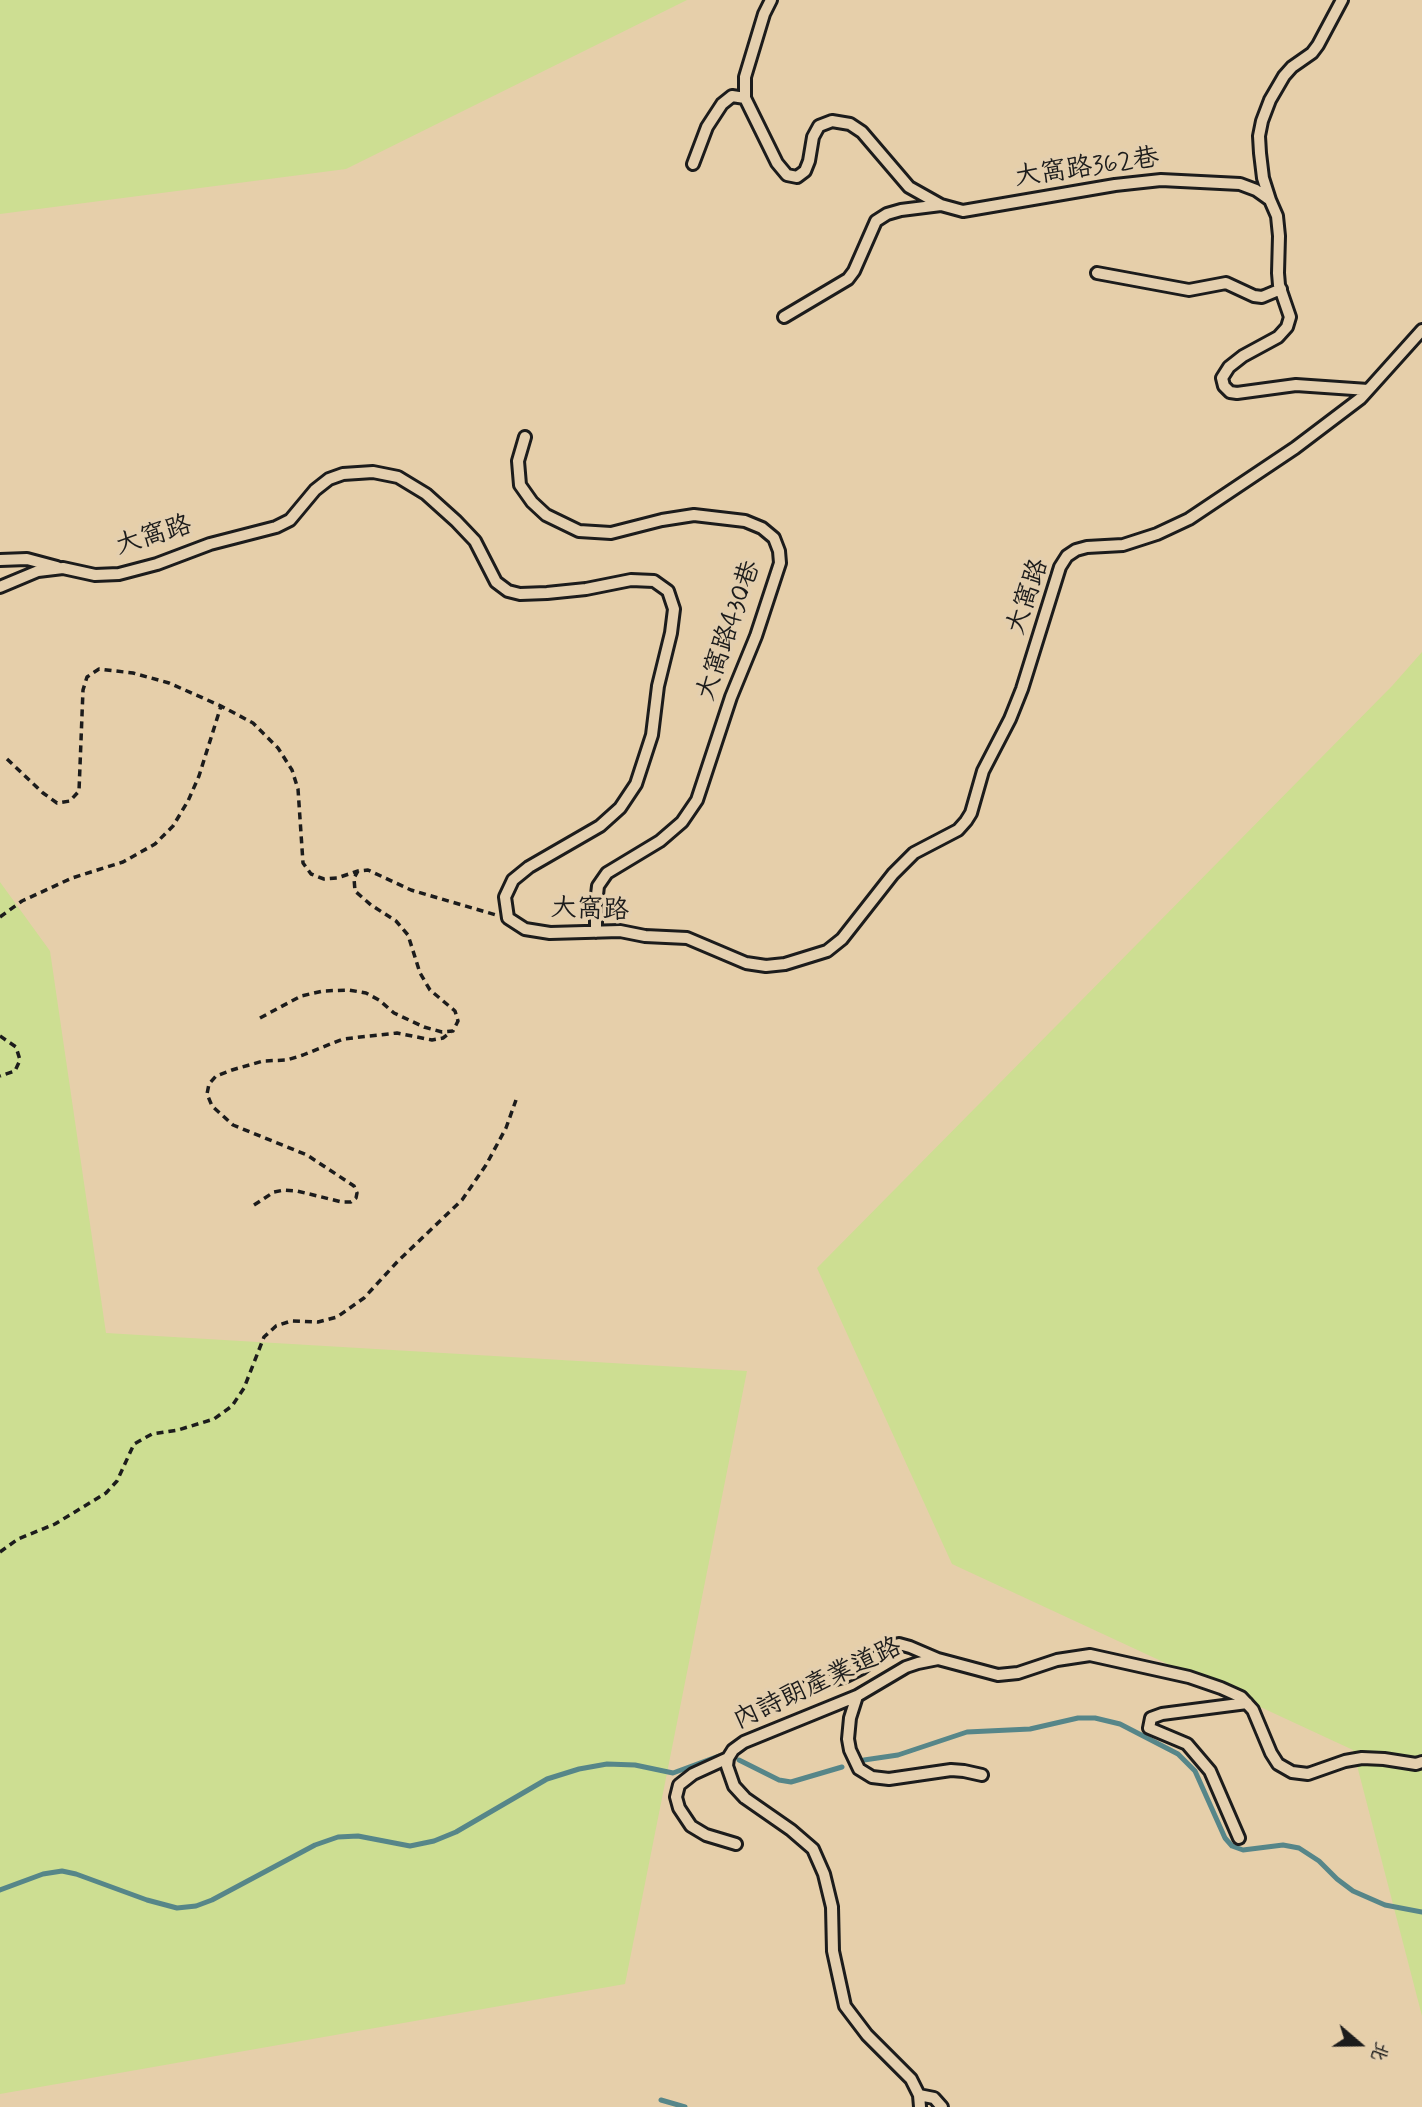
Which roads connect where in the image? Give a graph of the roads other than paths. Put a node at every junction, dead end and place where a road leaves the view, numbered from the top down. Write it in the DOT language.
graph roads {
  1 [pos="771,0"];
  2 [pos="1342,0"];
  3 [pos="746,98"];
  4 [pos="692,164"];
  5 [pos="1270,200"];
  6 [pos="941,205"];
  7 [pos="1097,273"];
  8 [pos="1280,289"];
  9 [pos="784,317"];
  10 [pos="1422,330"];
  11 [pos="1368,390"];
  12 [pos="525,437"];
  13 [pos="0,560"];
  14 [pos="63,568"];
  15 [pos="0,587"];
  16 [pos="596,932"];
  17 [pos="938,1659"];
  18 [pos="792,1692"];
  19 [pos="857,1696"];
  20 [pos="1247,1703"];
  21 [pos="728,1762"];
  22 [pos="1422,1762"];
  23 [pos="982,1775"];
  24 [pos="1239,1838"];
  25 [pos="736,1844"];
  26 [pos="920,2101"];
  27 [pos="942,2107"];
  1 -- 3 [label="lane"];
  2 -- 5 [label="lane"];
  3 -- 4 [label="lane"];
  3 -- 6 [label="lane, 大窩路362巷"];
  5 -- 6 [label="lane, 大窩路362巷"];
  5 -- 8 [label="lane"];
  6 -- 9 [label="lane"];
  7 -- 8 [label="lane"];
  8 -- 11 [label="lane"];
  10 -- 11 [label="lane, 大窩路"];
  11 -- 16 [label="lane, 大窩路"];
  12 -- 16 [label="lane, 大窩路430巷"];
  13 -- 14 [label="lane"];
  14 -- 15 [label="lane, 大窩路"];
  14 -- 16 [label="lane, 大窩路"];
  17 -- 18 [label="lane"];
  17 -- 19 [label="lane, 內詩朗產業道路"];
  17 -- 20 [label="lane, 內詩朗產業道路"];
  19 -- 21 [label="lane, 內詩朗產業道路"];
  19 -- 23 [label="lane"];
  20 -- 22 [label="lane"];
  20 -- 24 [label="lane"];
  21 -- 25 [label="lane"];
  21 -- 26 [label="lane, 內詩朗產業道路"];
  26 -- 27 [label="lane"];
}
